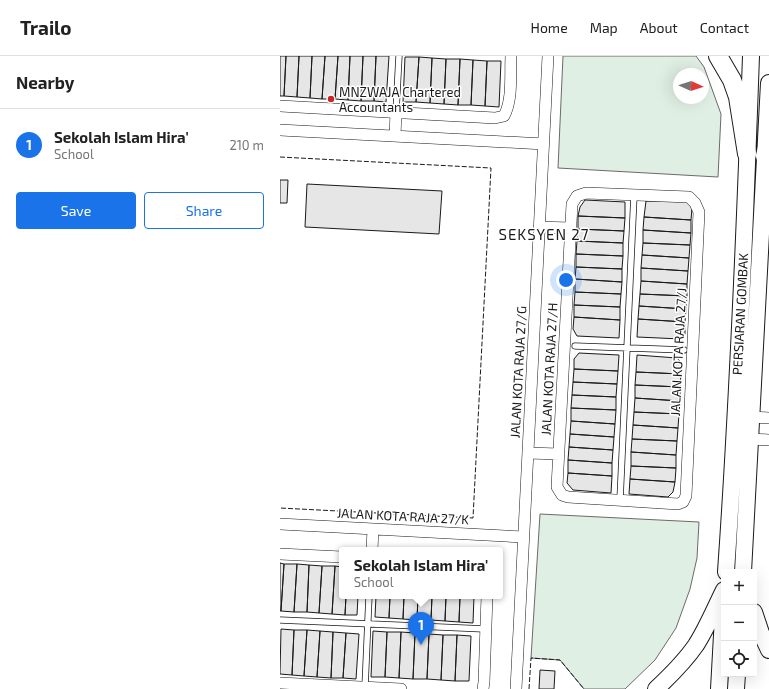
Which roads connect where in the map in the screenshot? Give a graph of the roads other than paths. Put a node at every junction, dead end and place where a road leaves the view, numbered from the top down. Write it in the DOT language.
graph roads {
  1 [pos="399,56"];
  2 [pos="511,56"];
  3 [pos="548,56"];
  4 [pos="718,56"];
  5 [pos="752,56"];
  6 [pos="769,83"];
  7 [pos="280,106"];
  8 [pos="396,112"];
  9 [pos="280,130"];
  10 [pos="395,136"];
  11 [pos="544,144"];
  12 [pos="760,150"];
  13 [pos="634,195"];
  14 [pos="577,196"];
  15 [pos="539,227"];
  16 [pos="570,228"];
  17 [pos="575,346"];
  18 [pos="627,348"];
  19 [pos="684,350"];
  20 [pos="752,417"];
  21 [pos="769,418"];
  22 [pos="750,439"];
  23 [pos="769,440"];
  24 [pos="528,453"];
  25 [pos="558,454"];
  26 [pos="562,495"];
  27 [pos="620,500"];
  28 [pos="280,524"];
  29 [pos="373,529"];
  30 [pos="524,537"];
  31 [pos="372,547"];
  32 [pos="280,554"];
  33 [pos="339,557"];
  34 [pos="726,569"];
  35 [pos="744,569"];
  36 [pos="721,596"];
  37 [pos="369,599"];
  38 [pos="487,599"];
  39 [pos="724,605"];
  40 [pos="280,620"];
  41 [pos="757,621"];
  42 [pos="368,624"];
  43 [pos="485,629"];
  44 [pos="769,650"];
  45 [pos="737,677"];
  46 [pos="280,682"];
  47 [pos="365,687"];
  48 [pos="401,689"];
  49 [pos="482,689"];
  50 [pos="516,689"];
  51 [pos="656,689"];
  52 [pos="719,689"];
  53 [pos="736,689"];
  1 -- 8 [label="lane"];
  2 -- 8 [label="street"];
  3 -- 11 [label="street, JALAN KOTA RAJA 27/G"];
  4 -- 12 [label="main road"];
  5 -- 12 [label="main road, PERSIARAN GOMBAK"];
  6 -- 12 [label="main road, PERSIARAN GOMBAK"];
  7 -- 8 [label="street"];
  8 -- 10 [label="street"];
  9 -- 10 [label="street"];
  10 -- 11 [label="street"];
  11 -- 15 [label="street, JALAN KOTA RAJA 27/G"];
  12 -- 20 [label="main road, PERSIARAN GOMBAK"];
  12 -- 34 [label="main road, PERSIARAN GOMBAK"];
  13 -- 14 [label="street, JALAN KOTA RAJA 27/J"];
  13 -- 18 [label="lane"];
  13 -- 27 [label="street, JALAN KOTA RAJA 27/J"];
  14 -- 16 [label="street, JALAN KOTA RAJA 27/H"];
  15 -- 16 [label="street"];
  15 -- 24 [label="street, JALAN KOTA RAJA 27/G"];
  16 -- 25 [label="street, JALAN KOTA RAJA 27/H"];
  17 -- 18 [label="lane"];
  18 -- 19 [label="lane"];
  18 -- 27 [label="lane"];
  20 -- 21 [label="street"];
  20 -- 22 [label="main road, PERSIARAN GOMBAK"];
  22 -- 23 [label="street"];
  22 -- 35 [label="main road, PERSIARAN GOMBAK"];
  24 -- 25 [label="street"];
  24 -- 30 [label="street, JALAN KOTA RAJA 27/G"];
  25 -- 26 [label="street, JALAN KOTA RAJA 27/H"];
  26 -- 27 [label="street, JALAN KOTA RAJA 27/J"];
  28 -- 29 [label="street, JALAN KOTA RAJA 27/K"];
  29 -- 30 [label="street, JALAN KOTA RAJA 27/K"];
  29 -- 31 [label="street"];
  30 -- 50 [label="street, JALAN KOTA RAJA 27/G"];
  32 -- 33 [label="street"];
  36 -- 51 [label="main road"];
  37 -- 42 [label="lane"];
  38 -- 43 [label="street"];
  39 -- 52 [label="main road"];
  40 -- 42 [label="lane"];
  41 -- 44 [label="main road"];
  42 -- 43 [label="lane"];
  42 -- 47 [label="lane"];
  43 -- 49 [label="street"];
  45 -- 53 [label="main road"];
  46 -- 47 [label="street"];
  47 -- 48 [label="street"];
}
